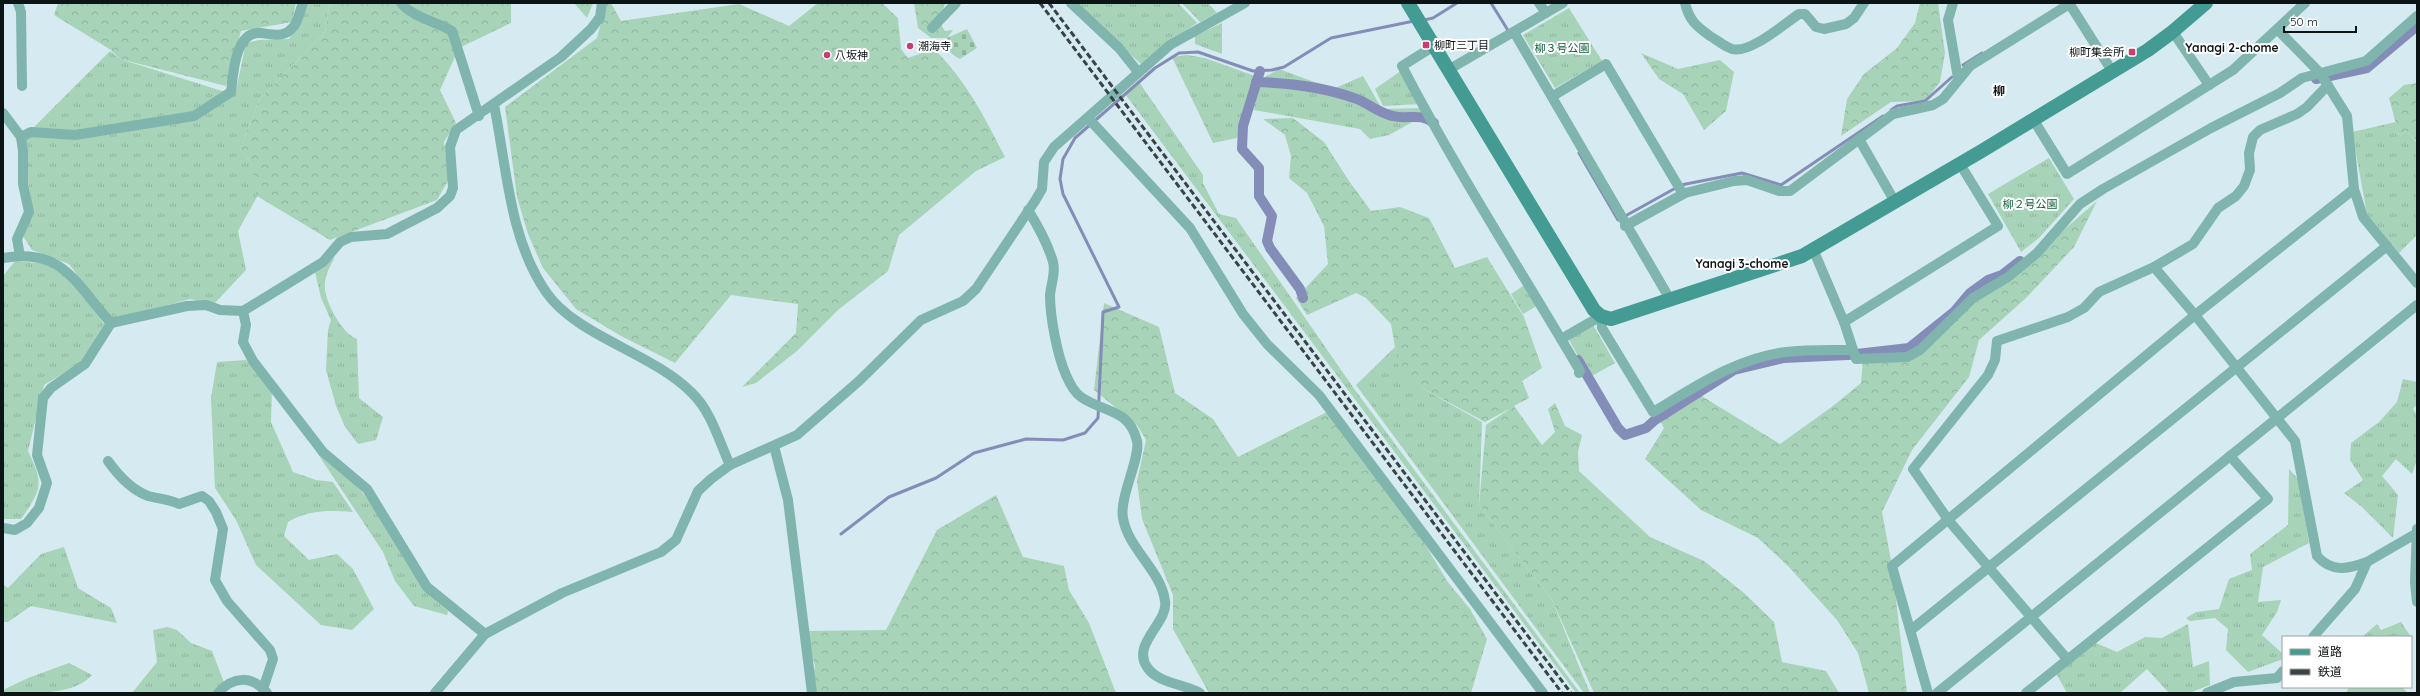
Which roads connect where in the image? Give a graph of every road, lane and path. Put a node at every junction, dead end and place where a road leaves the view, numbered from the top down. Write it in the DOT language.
graph roads {
  1 [pos="18,3"];
  2 [pos="302,3"];
  3 [pos="401,3"];
  4 [pos="602,3"];
  5 [pos="956,3"];
  6 [pos="1071,3"];
  7 [pos="1245,3"];
  8 [pos="1408,3"];
  9 [pos="1539,3"];
  10 [pos="1563,3"];
  11 [pos="1685,3"];
  12 [pos="1864,3"];
  13 [pos="1953,3"];
  14 [pos="2070,3"];
  15 [pos="2206,3"];
  16 [pos="2305,3"];
  17 [pos="1546,13"];
  18 [pos="2417,16"];
  19 [pos="932,28"];
  20 [pos="2278,30"];
  21 [pos="1514,32"];
  22 [pos="2172,32"];
  23 [pos="1434,46"];
  24 [pos="1448,70"];
  25 [pos="2112,71"];
  26 [pos="1138,72"];
  27 [pos="2320,73"];
  28 [pos="1958,78"];
  29 [pos="2209,85"];
  30 [pos="2328,85"];
  31 [pos="22,86"];
  32 [pos="1553,96"];
  33 [pos="494,105"];
  34 [pos="3,113"];
  35 [pos="479,116"];
  36 [pos="1088,118"];
  37 [pos="2033,120"];
  38 [pos="21,138"];
  39 [pos="1859,139"];
  40 [pos="1960,164"];
  41 [pos="2354,189"];
  42 [pos="1683,194"];
  43 [pos="1895,202"];
  44 [pos="1028,210"];
  45 [pos="1625,226"];
  46 [pos="2387,246"];
  47 [pos="1813,249"];
  48 [pos="20,256"];
  49 [pos="3,258"];
  50 [pos="2154,267"];
  51 [pos="2417,283"];
  52 [pos="1671,301"];
  53 [pos="2417,305"];
  54 [pos="243,311"];
  55 [pos="2195,315"];
  56 [pos="1601,316"];
  57 [pos="1844,322"];
  58 [pos="111,323"];
  59 [pos="1561,339"];
  60 [pos="1853,350"];
  61 [pos="2236,367"];
  62 [pos="1579,373"];
  63 [pos="2277,417"];
  64 [pos="774,446"];
  65 [pos="2230,456"];
  66 [pos="108,461"];
  67 [pos="730,465"];
  68 [pos="1949,521"];
  69 [pos="3,528"];
  70 [pos="2417,532"];
  71 [pos="2367,562"];
  72 [pos="1989,568"];
  73 [pos="2417,602"];
  74 [pos="2030,617"];
  75 [pos="1911,630"];
  76 [pos="485,634"];
  77 [pos="2314,636"];
  78 [pos="2068,660"];
  79 [pos="2282,672"];
  80 [pos="265,691"];
  81 [pos="218,693"];
  82 [pos="436,693"];
  83 [pos="812,693"];
  84 [pos="1200,693"];
  85 [pos="1543,693"];
  86 [pos="1928,693"];
  87 [pos="1937,693"];
  88 [pos="2026,693"];
  89 [pos="2207,693"];
  1 -- 31 [label="street"];
  2 -- 38 [label="street"];
  3 -- 35 [label="street"];
  4 -- 33 [label="street"];
  5 -- 19 [label="street"];
  6 -- 26 [label="street"];
  7 -- 26 [label="street"];
  8 -- 23 [label="street"];
  9 -- 17 [label="street"];
  10 -- 17 [label="street"];
  11 -- 12 [label="street"];
  13 -- 28 [label="street"];
  14 -- 25 [label="street"];
  14 -- 28 [label="street"];
  15 -- 22 [label="street"];
  16 -- 20 [label="street"];
  17 -- 21 [label="street"];
  18 -- 27 [label="street"];
  20 -- 27 [label="street"];
  20 -- 29 [label="street"];
  21 -- 24 [label="street"];
  21 -- 32 [label="street"];
  22 -- 25 [label="street"];
  22 -- 29 [label="street"];
  23 -- 24 [label="street"];
  23 -- 59 [label="street"];
  24 -- 56 [label="street"];
  25 -- 37 [label="street"];
  26 -- 36 [label="street"];
  27 -- 30 [label="street"];
  27 -- 60 [label="street"];
  28 -- 39 [label="street"];
  29 -- 37 [label="street"];
  30 -- 41 [label="street"];
  30 -- 50 [label="street"];
  32 -- 42 [label="street"];
  32 -- 45 [label="street"];
  33 -- 35 [label="street"];
  33 -- 67 [label="street"];
  34 -- 38 [label="street"];
  35 -- 54 [label="street"];
  36 -- 44 [label="street"];
  36 -- 85 [label="street"];
  37 -- 40 [label="street"];
  38 -- 48 [label="street"];
  39 -- 42 [label="street"];
  39 -- 43 [label="street"];
  40 -- 43 [label="street"];
  40 -- 57 [label="street"];
  41 -- 46 [label="street"];
  41 -- 55 [label="street"];
  42 -- 45 [label="street"];
  43 -- 47 [label="street"];
  44 -- 64 [label="street"];
  44 -- 84 [label="street"];
  45 -- 52 [label="street"];
  46 -- 51 [label="street"];
  46 -- 61 [label="street"];
  47 -- 52 [label="street"];
  47 -- 57 [label="street"];
  48 -- 49 [label="street"];
  48 -- 58 [label="street"];
  50 -- 55 [label="street"];
  50 -- 68 [label="street"];
  52 -- 56 [label="street"];
  53 -- 63 [label="street"];
  54 -- 58 [label="street"];
  54 -- 76 [label="street"];
  55 -- 61 [label="street"];
  55 -- 68 [label="street"];
  56 -- 59 [label="street"];
  56 -- 60 [label="street"];
  57 -- 60 [label="street"];
  58 -- 69 [label="street"];
  59 -- 62 [label="street"];
  61 -- 63 [label="street"];
  61 -- 72 [label="street"];
  63 -- 65 [label="street"];
  63 -- 71 [label="street"];
  64 -- 67 [label="street"];
  64 -- 83 [label="street"];
  65 -- 74 [label="street"];
  65 -- 78 [label="street"];
  66 -- 80 [label="street"];
  67 -- 76 [label="street"];
  68 -- 72 [label="street"];
  68 -- 75 [label="street"];
  70 -- 71 [label="street"];
  70 -- 73 [label="street"];
  71 -- 77 [label="street"];
  72 -- 74 [label="street"];
  72 -- 75 [label="street"];
  74 -- 78 [label="street"];
  74 -- 87 [label="street"];
  75 -- 86 [label="street"];
  76 -- 82 [label="street"];
  78 -- 88 [label="street"];
  79 -- 89 [label="street"];
  80 -- 81 [label="street"];
}
